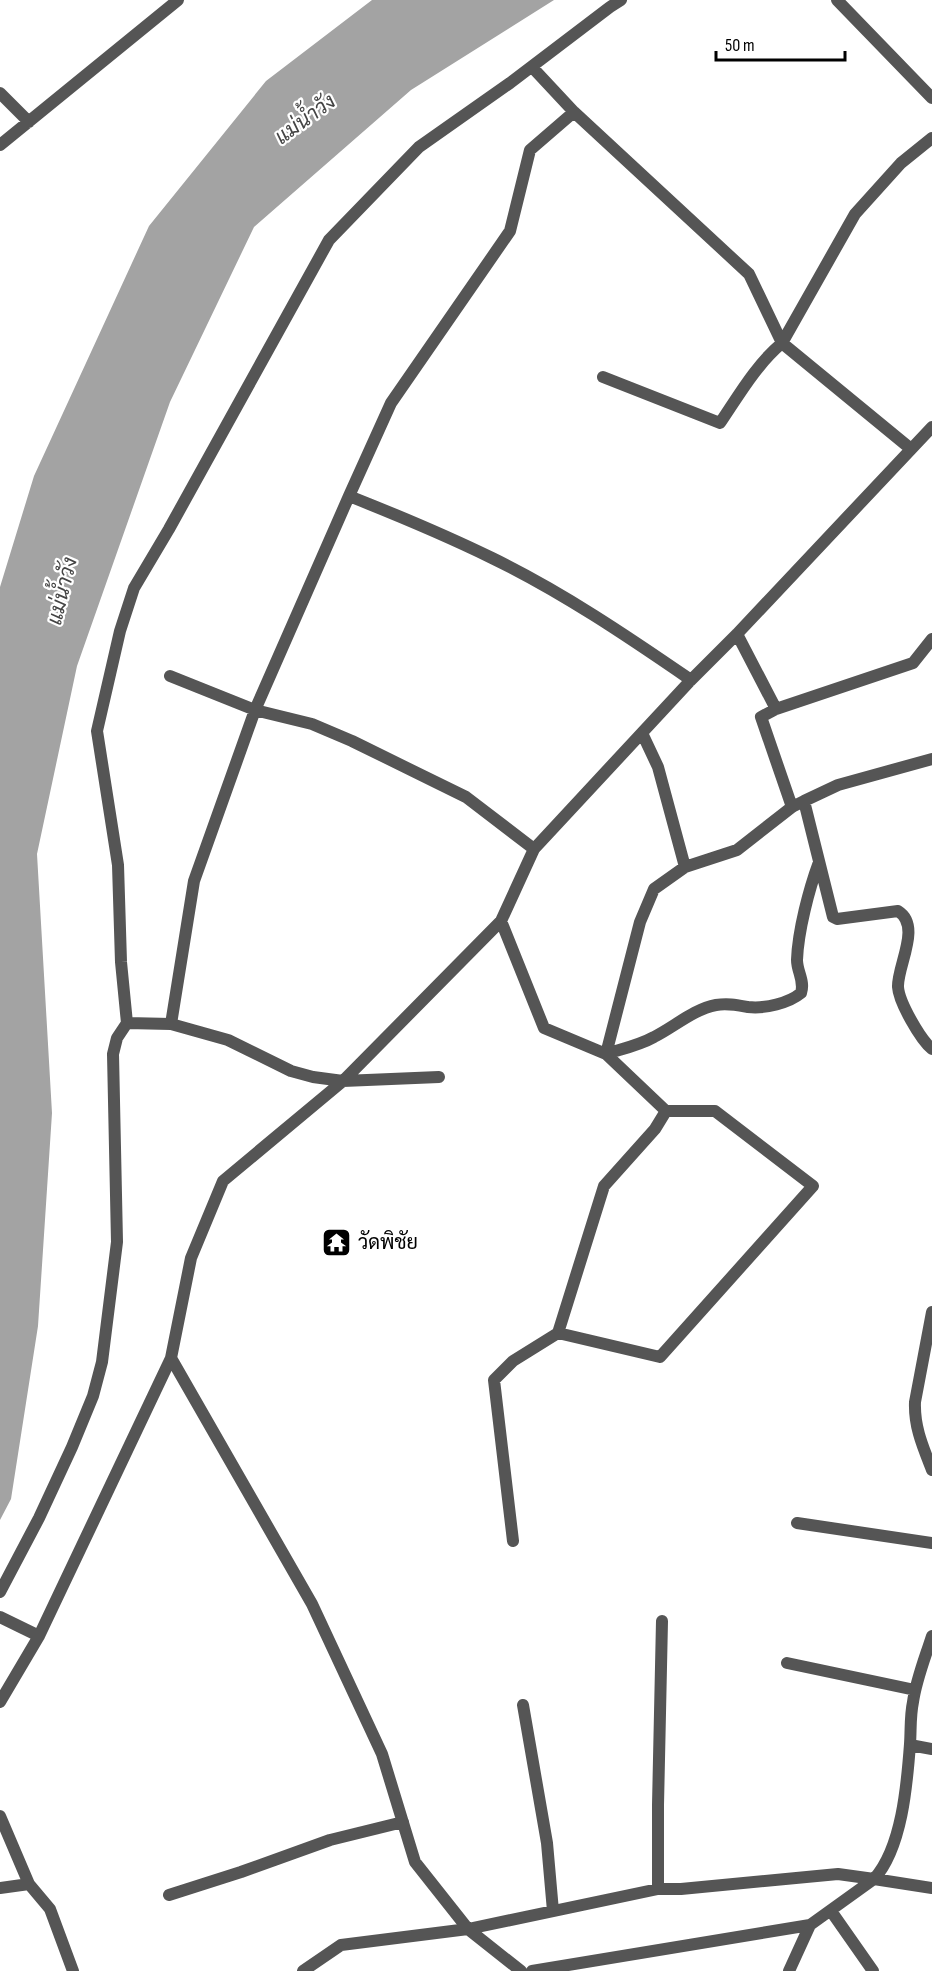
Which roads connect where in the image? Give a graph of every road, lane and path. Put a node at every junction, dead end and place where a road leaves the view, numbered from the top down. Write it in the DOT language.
graph roads {
  1 [pos="178,0"];
  2 [pos="621,0"];
  3 [pos="837,0"];
  4 [pos="532,67"];
  5 [pos="0,93"];
  6 [pos="932,98"];
  7 [pos="574,112"];
  8 [pos="29,122"];
  9 [pos="932,138"];
  10 [pos="0,145"];
  11 [pos="782,344"];
  12 [pos="603,377"];
  13 [pos="932,427"];
  14 [pos="911,449"];
  15 [pos="349,496"];
  16 [pos="737,634"];
  17 [pos="932,639"];
  18 [pos="170,676"];
  19 [pos="691,680"];
  20 [pos="776,709"];
  21 [pos="255,710"];
  22 [pos="642,733"];
  23 [pos="932,759"];
  24 [pos="798,804"];
  25 [pos="534,849"];
  26 [pos="819,862"];
  27 [pos="685,867"];
  28 [pos="501,921"];
  29 [pos="127,1023"];
  30 [pos="171,1024"];
  31 [pos="932,1049"];
  32 [pos="606,1054"];
  33 [pos="439,1077"];
  34 [pos="343,1081"];
  35 [pos="666,1111"];
  36 [pos="932,1312"];
  37 [pos="558,1333"];
  38 [pos="171,1358"];
  39 [pos="932,1470"];
  40 [pos="797,1523"];
  41 [pos="513,1541"];
  42 [pos="932,1542"];
  43 [pos="0,1592"];
  44 [pos="0,1617"];
  45 [pos="662,1621"];
  46 [pos="39,1636"];
  47 [pos="932,1636"];
  48 [pos="787,1663"];
  49 [pos="915,1689"];
  50 [pos="0,1702"];
  51 [pos="523,1705"];
  52 [pos="910,1745"];
  53 [pos="932,1749"];
  54 [pos="0,1816"];
  55 [pos="403,1822"];
  56 [pos="874,1879"];
  57 [pos="29,1884"];
  58 [pos="0,1888"];
  59 [pos="932,1888"];
  60 [pos="658,1889"];
  61 [pos="169,1895"];
  62 [pos="553,1911"];
  63 [pos="831,1911"];
  64 [pos="810,1925"];
  65 [pos="468,1929"];
  66 [pos="73,1971"];
  67 [pos="303,1971"];
  68 [pos="521,1971"];
  69 [pos="532,1971"];
  70 [pos="789,1971"];
  71 [pos="873,1971"];
  1 -- 8 [label="street"];
  2 -- 4 [label="street"];
  3 -- 6 [label="street"];
  4 -- 7 [label="street"];
  4 -- 29 [label="street"];
  5 -- 8 [label="street"];
  7 -- 11 [label="street"];
  7 -- 15 [label="street"];
  8 -- 10 [label="street"];
  9 -- 11 [label="street"];
  11 -- 12 [label="street"];
  11 -- 14 [label="street"];
  13 -- 14 [label="street"];
  14 -- 16 [label="street"];
  15 -- 19 [label="street"];
  15 -- 21 [label="street"];
  16 -- 19 [label="street"];
  16 -- 20 [label="street"];
  17 -- 20 [label="street"];
  18 -- 21 [label="street"];
  19 -- 22 [label="street"];
  20 -- 24 [label="street"];
  21 -- 25 [label="street"];
  21 -- 30 [label="street"];
  22 -- 25 [label="street"];
  22 -- 27 [label="street"];
  23 -- 24 [label="street"];
  24 -- 26 [label="street"];
  24 -- 27 [label="street"];
  25 -- 28 [label="street"];
  26 -- 31 [label="street"];
  26 -- 32 [label="street"];
  27 -- 32 [label="street"];
  28 -- 32 [label="street"];
  28 -- 34 [label="street"];
  29 -- 30 [label="street"];
  29 -- 43 [label="street"];
  30 -- 34 [label="street"];
  32 -- 35 [label="street"];
  33 -- 34 [label="street"];
  34 -- 38 [label="street"];
  35 -- 37 [label="street"];
  35 -- 37 [label="street"];
  36 -- 39 [label="street"];
  37 -- 41 [label="street"];
  38 -- 46 [label="street"];
  38 -- 55 [label="street"];
  40 -- 42 [label="street"];
  44 -- 46 [label="street"];
  45 -- 60 [label="street"];
  46 -- 50 [label="street"];
  47 -- 49 [label="street"];
  48 -- 49 [label="street"];
  49 -- 52 [label="street"];
  51 -- 62 [label="street"];
  52 -- 53 [label="street"];
  52 -- 56 [label="street"];
  54 -- 57 [label="street"];
  55 -- 61 [label="street"];
  55 -- 65 [label="street"];
  56 -- 59 [label="street"];
  56 -- 60 [label="street"];
  56 -- 63 [label="street"];
  57 -- 58 [label="street"];
  57 -- 66 [label="street"];
  60 -- 62 [label="street"];
  62 -- 65 [label="street"];
  63 -- 64 [label="street"];
  63 -- 71 [label="street"];
  64 -- 69 [label="street"];
  64 -- 70 [label="street"];
  65 -- 67 [label="street"];
  65 -- 68 [label="street"];
}
